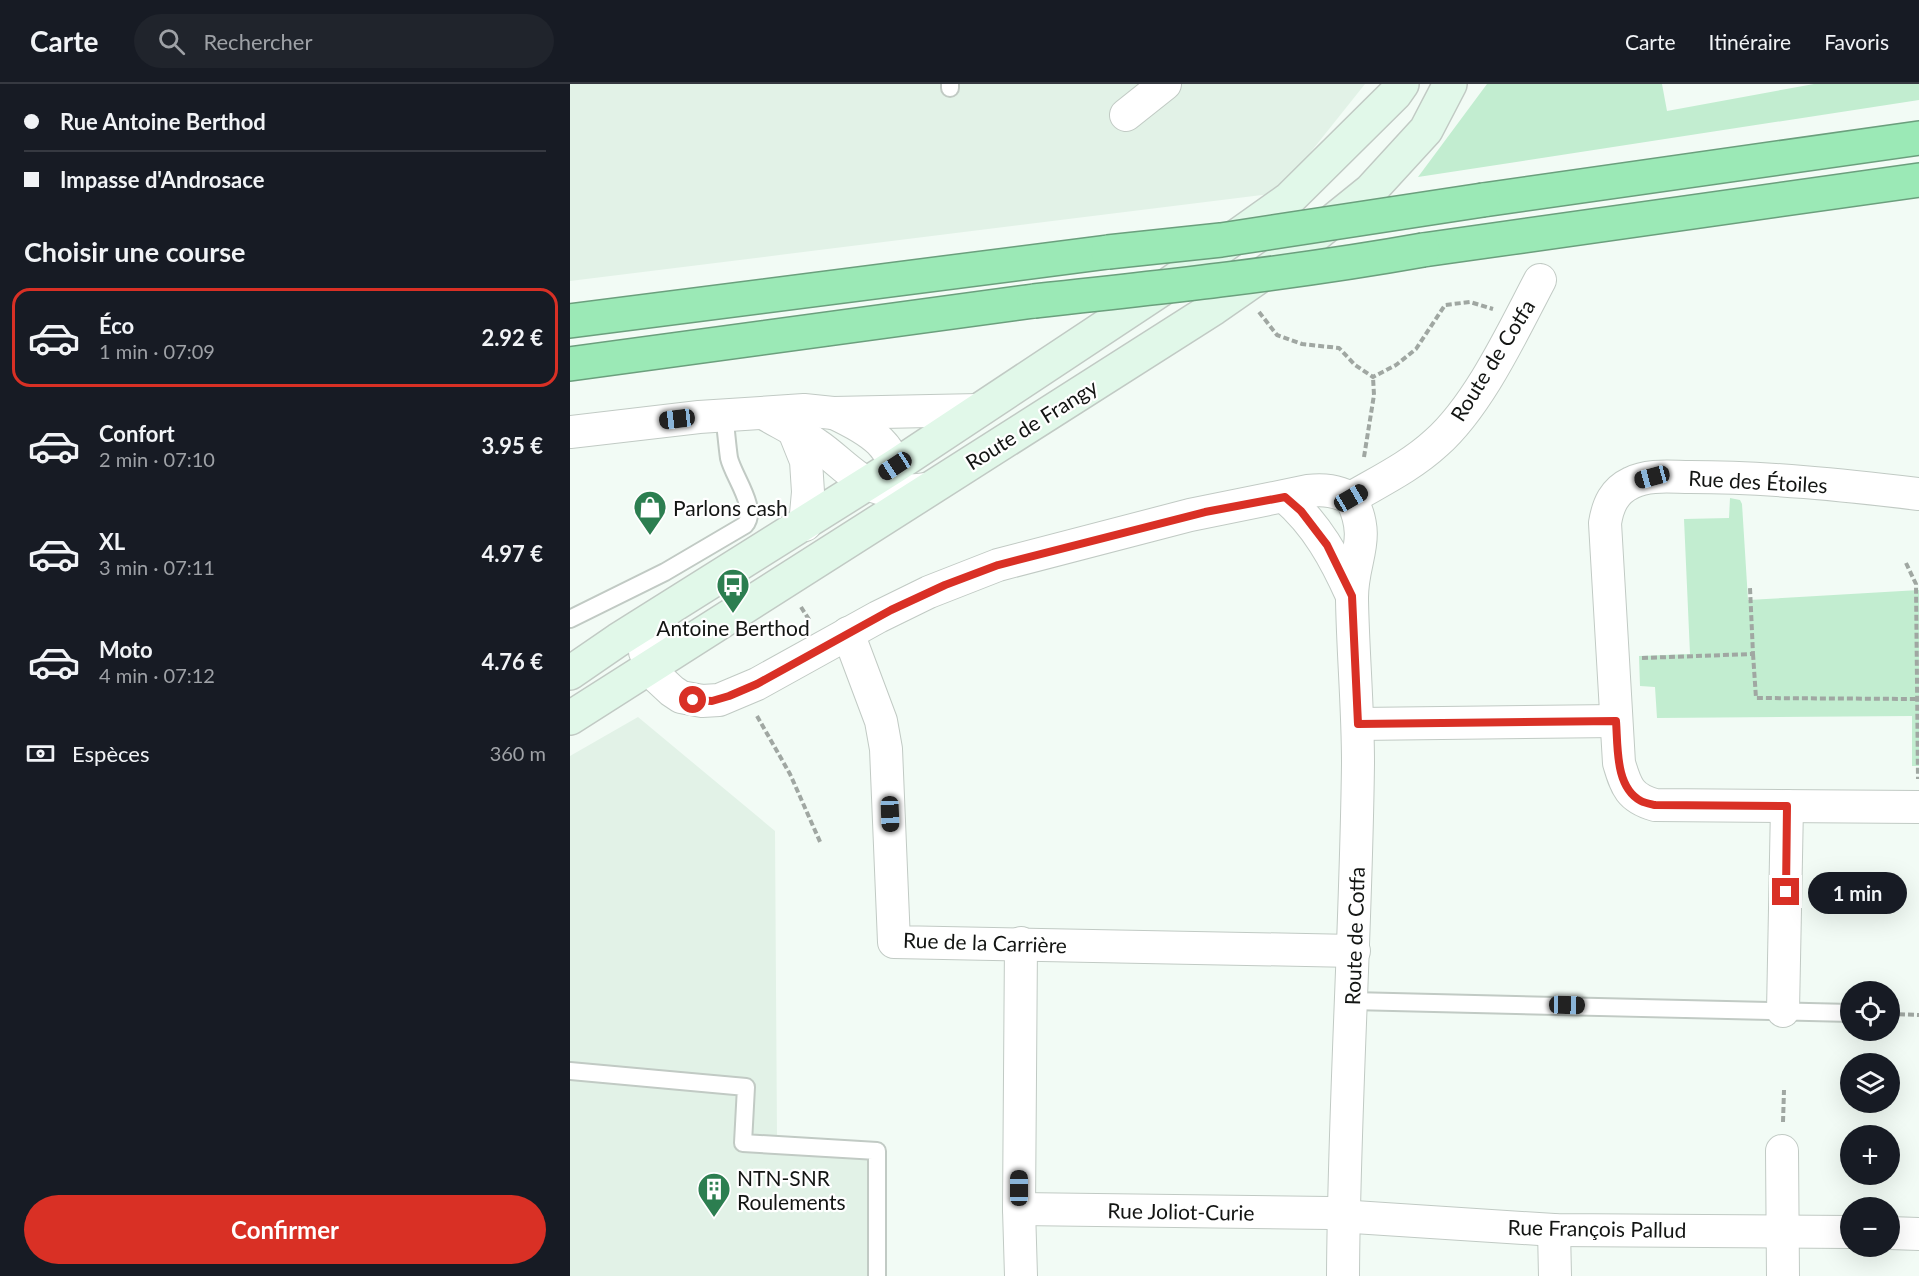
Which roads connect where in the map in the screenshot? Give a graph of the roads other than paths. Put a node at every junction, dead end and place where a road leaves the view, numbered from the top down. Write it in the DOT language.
graph roads {
  1 [pos="1402,84"];
  2 [pos="1450,84"];
  3 [pos="1160,86"];
  4 [pos="1126,115"];
  5 [pos="1919,138"];
  6 [pos="1919,180"];
  7 [pos="1540,280"];
  8 [pos="570,321"];
  9 [pos="570,364"];
  10 [pos="979,410"];
  11 [pos="833,412"];
  12 [pos="765,414"];
  13 [pos="724,415"];
  14 [pos="794,431"];
  15 [pos="570,432"];
  16 [pos="887,489"];
  17 [pos="1360,493"];
  18 [pos="1919,494"];
  19 [pos="1285,497"];
  20 [pos="805,525"];
  21 [pos="1352,596"];
  22 [pos="667,610"];
  23 [pos="570,619"];
  24 [pos="848,633"];
  25 [pos="652,667"];
  26 [pos="570,673"];
  27 [pos="570,718"];
  28 [pos="1616,721"];
  29 [pos="1358,724"];
  30 [pos="1787,806"];
  31 [pos="1918,807"];
  32 [pos="1022,943"];
  33 [pos="1354,951"];
  34 [pos="1352,1001"];
  35 [pos="1783,1011"];
  36 [pos="1840,1013"];
  37 [pos="570,1071"];
  38 [pos="1782,1151"];
  39 [pos="1019,1209"];
  40 [pos="1343,1216"];
  41 [pos="1554,1230"];
  42 [pos="1782,1231"];
  43 [pos="1840,1232"];
  44 [pos="1900,1233"];
  45 [pos="1919,1234"];
  46 [pos="877,1276"];
  47 [pos="1021,1276"];
  48 [pos="1343,1276"];
  49 [pos="1555,1276"];
  50 [pos="1783,1276"];
  1 -- 10 [label="main road, Route de Frangy"];
  2 -- 16 [label="main road, Route de Frangy"];
  3 -- 4 [label="street"];
  5 -- 8 [label="highway, bridge"];
  6 -- 9 [label="highway, bridge"];
  7 -- 17 [label="street, Route de Cotfa"];
  10 -- 11 [label="street"];
  10 -- 16 [label="main road, Route de Frangy"];
  11 -- 12 [label="street"];
  11 -- 16 [label="street"];
  12 -- 13 [label="street"];
  12 -- 14 [label="street"];
  13 -- 15 [label="street"];
  13 -- 23 [label="lane"];
  14 -- 16 [label="street"];
  14 -- 20 [label="street"];
  16 -- 20 [label="main road, Route de Frangy"];
  16 -- 25 [label="main road, Route de Frangy"];
  17 -- 19 [label="street"];
  17 -- 21 [label="street, Route de Cotfa"];
  18 -- 28 [label="street, Rue des Étoiles"];
  19 -- 21 [label="street, Route de Cotfa"];
  19 -- 24 [label="street"];
  20 -- 22 [label="main road, Route de Frangy"];
  21 -- 29 [label="street, Route de Cotfa"];
  22 -- 25 [label="street"];
  22 -- 26 [label="main road, Route de Frangy"];
  24 -- 25 [label="street"];
  24 -- 32 [label="street, Rue de la Carrière"];
  25 -- 27 [label="main road, Route de Frangy"];
  28 -- 29 [label="street"];
  28 -- 30 [label="street, Rue des Étoiles"];
  29 -- 33 [label="street, Route de Cotfa"];
  30 -- 31 [label="street, Rue des Étoiles"];
  30 -- 35 [label="street"];
  32 -- 33 [label="street, Rue de la Carrière"];
  32 -- 39 [label="street"];
  33 -- 34 [label="street, Route de Cotfa"];
  34 -- 35 [label="lane"];
  34 -- 40 [label="street, Route de Cotfa"];
  35 -- 36 [label="lane"];
  37 -- 46 [label="lane"];
  38 -- 42 [label="street"];
  39 -- 40 [label="street, Rue Joliot-Curie"];
  39 -- 47 [label="street"];
  40 -- 41 [label="street, Rue François Pallud"];
  40 -- 48 [label="street, Route de Cotfa"];
  41 -- 42 [label="street, Rue François Pallud"];
  41 -- 49 [label="street"];
  42 -- 43 [label="street, Rue François Pallud"];
  42 -- 50 [label="street"];
  44 -- 45 [label="street"];
}
